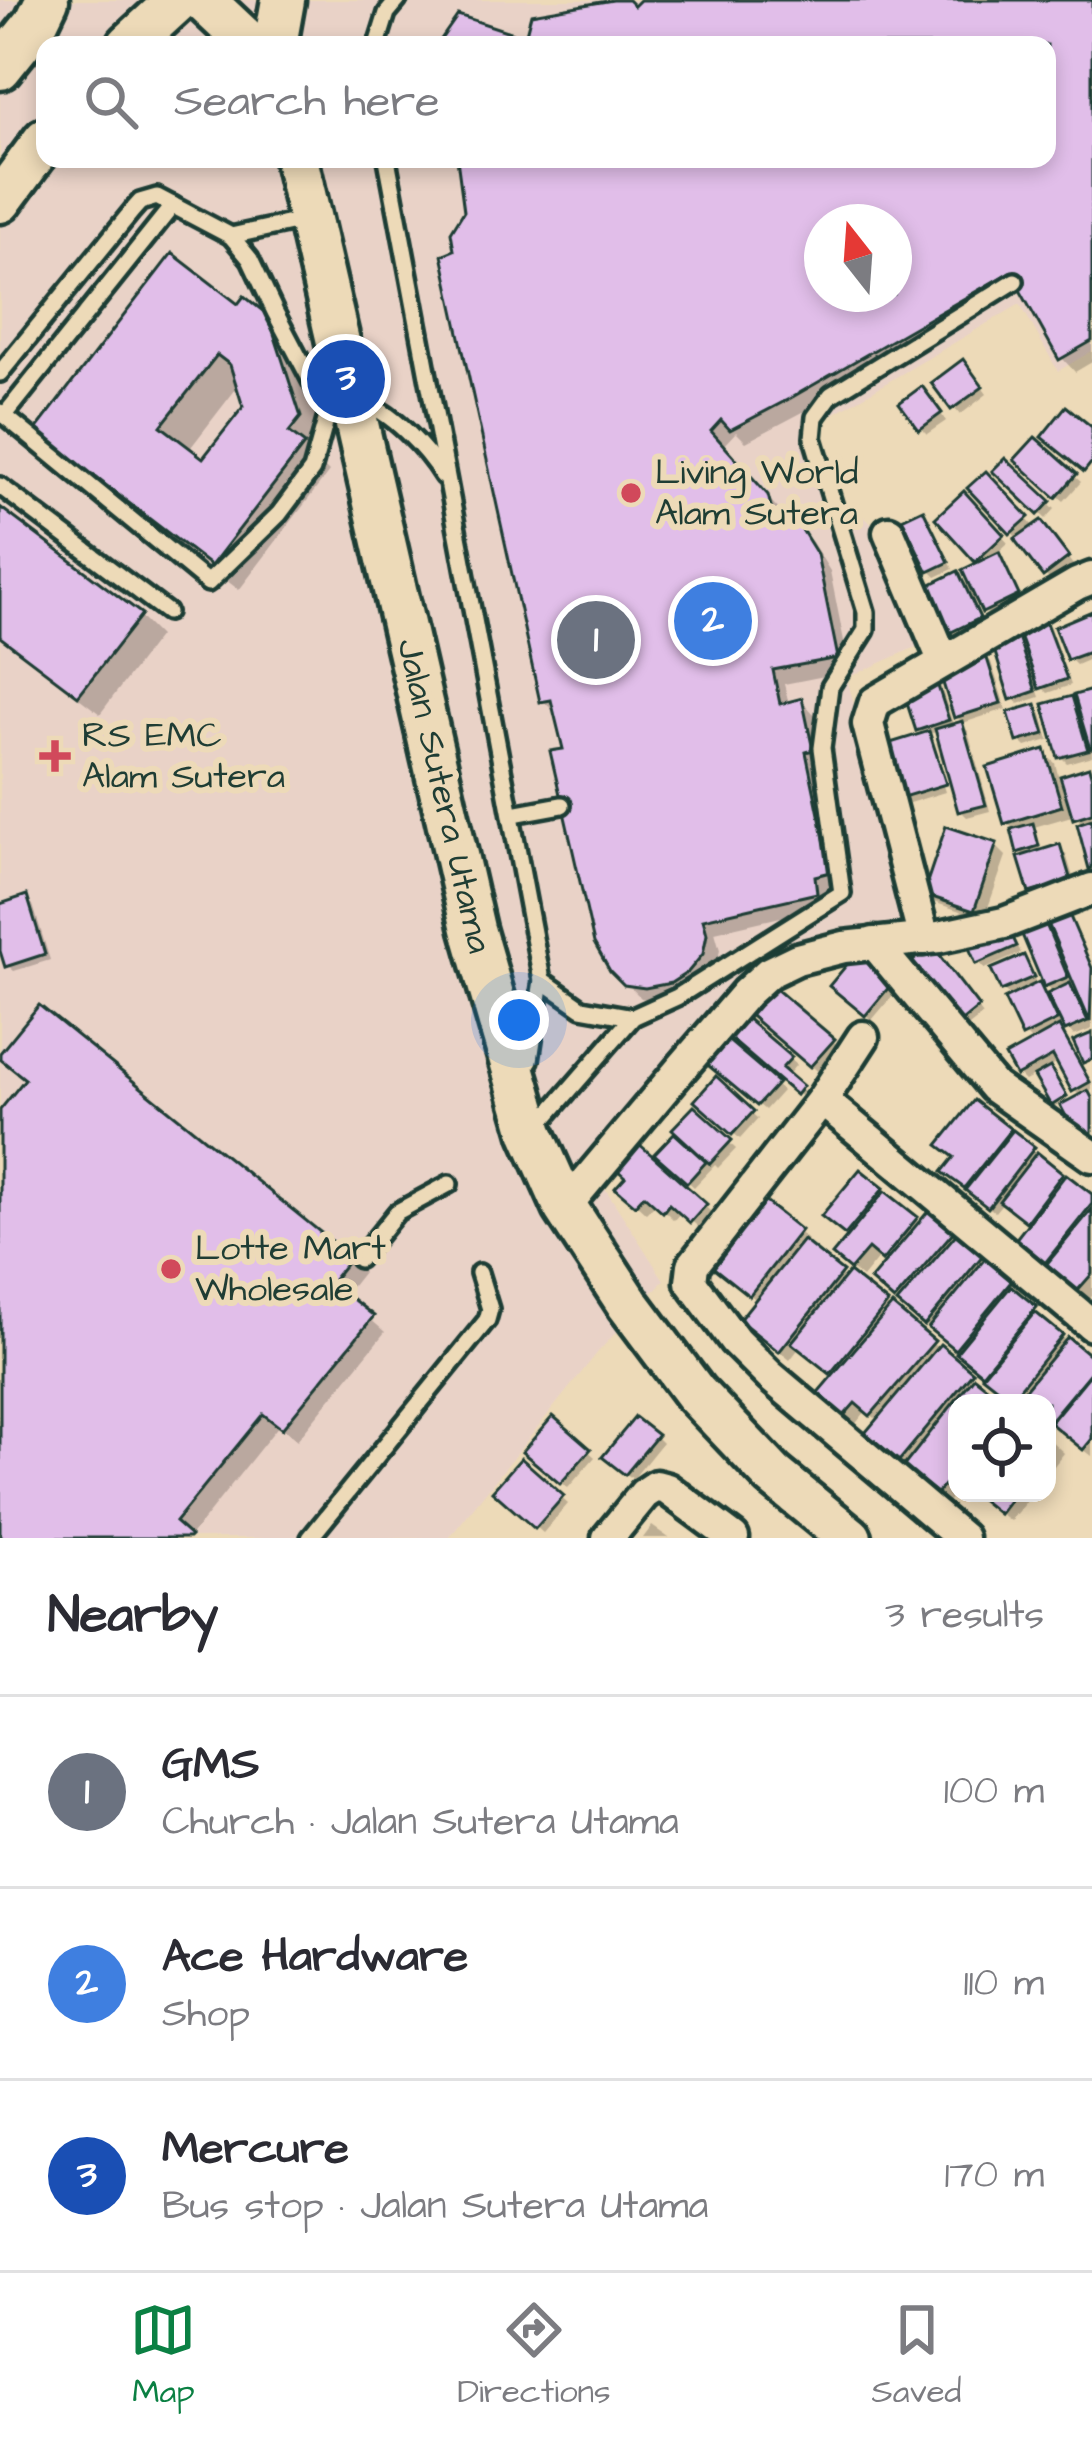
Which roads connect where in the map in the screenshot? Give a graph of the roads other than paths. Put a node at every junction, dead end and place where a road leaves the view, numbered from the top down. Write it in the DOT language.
graph roads {
  1 [pos="46,0"];
  2 [pos="178,0"];
  3 [pos="203,0"];
  4 [pos="283,0"];
  5 [pos="398,0"];
  6 [pos="139,36"];
  7 [pos="241,36"];
  8 [pos="277,36"];
  9 [pos="380,36"];
  10 [pos="0,68"];
  11 [pos="36,152"];
  12 [pos="298,168"];
  13 [pos="389,168"];
  14 [pos="0,201"];
  15 [pos="173,206"];
  16 [pos="310,218"];
  17 [pos="231,236"];
  18 [pos="1016,281"];
  19 [pos="0,374"];
  20 [pos="351,400"];
  21 [pos="2,414"];
  22 [pos="0,486"];
  23 [pos="451,488"];
  24 [pos="889,532"];
  25 [pos="1092,578"];
  26 [pos="167,612"];
  27 [pos="943,660"];
  28 [pos="562,806"];
  29 [pos="513,814"];
  30 [pos="1092,889"];
  31 [pos="924,939"];
  32 [pos="874,943"];
  33 [pos="542,980"];
  34 [pos="633,1017"];
  35 [pos="863,1037"];
  36 [pos="518,1065"];
  37 [pos="822,1100"];
  38 [pos="532,1133"];
  39 [pos="1092,1156"];
  40 [pos="449,1184"];
  41 [pos="565,1208"];
  42 [pos="359,1259"];
  43 [pos="479,1273"];
  44 [pos="1092,1324"];
  45 [pos="310,1538"];
  46 [pos="608,1538"];
  47 [pos="733,1538"];
  48 [pos="850,1538"];
  49 [pos="962,1538"];
  1 -- 10 [label="street"];
  2 -- 6 [label="street"];
  3 -- 7 [label="street"];
  4 -- 8 [label="street"];
  5 -- 9 [label="lane"];
  11 -- 14 [label="street"];
  12 -- 16 [label="street, Jalan Sutera Utama"];
  13 -- 23 [label="lane"];
  15 -- 17 [label="lane"];
  15 -- 19 [label="lane"];
  15 -- 21 [label="lane"];
  16 -- 17 [label="lane"];
  16 -- 20 [label="street, Jalan Sutera Utama"];
  17 -- 21 [label="lane"];
  18 -- 34 [label="lane"];
  20 -- 23 [label="lane"];
  20 -- 36 [label="street, Jalan Sutera Utama"];
  22 -- 26 [label="lane"];
  23 -- 29 [label="lane"];
  24 -- 27 [label="street"];
  25 -- 27 [label="street"];
  27 -- 31 [label="street"];
  28 -- 29 [label="lane"];
  29 -- 33 [label="lane"];
  30 -- 31 [label="street"];
  31 -- 32 [label="street"];
  32 -- 39 [label="street"];
  32 -- 41 [label="street"];
  33 -- 34 [label="lane"];
  33 -- 36 [label="lane"];
  34 -- 38 [label="lane"];
  35 -- 37 [label="street"];
  36 -- 38 [label="street, Jalan Sutera Utama"];
  37 -- 44 [label="street"];
  37 -- 49 [label="street"];
  38 -- 41 [label="street, Jalan Sutera Utama"];
  40 -- 42 [label="lane"];
  41 -- 48 [label="street, Jalan Sutera Utama"];
  43 -- 45 [label="lane"];
  46 -- 47 [label="street"];
}
